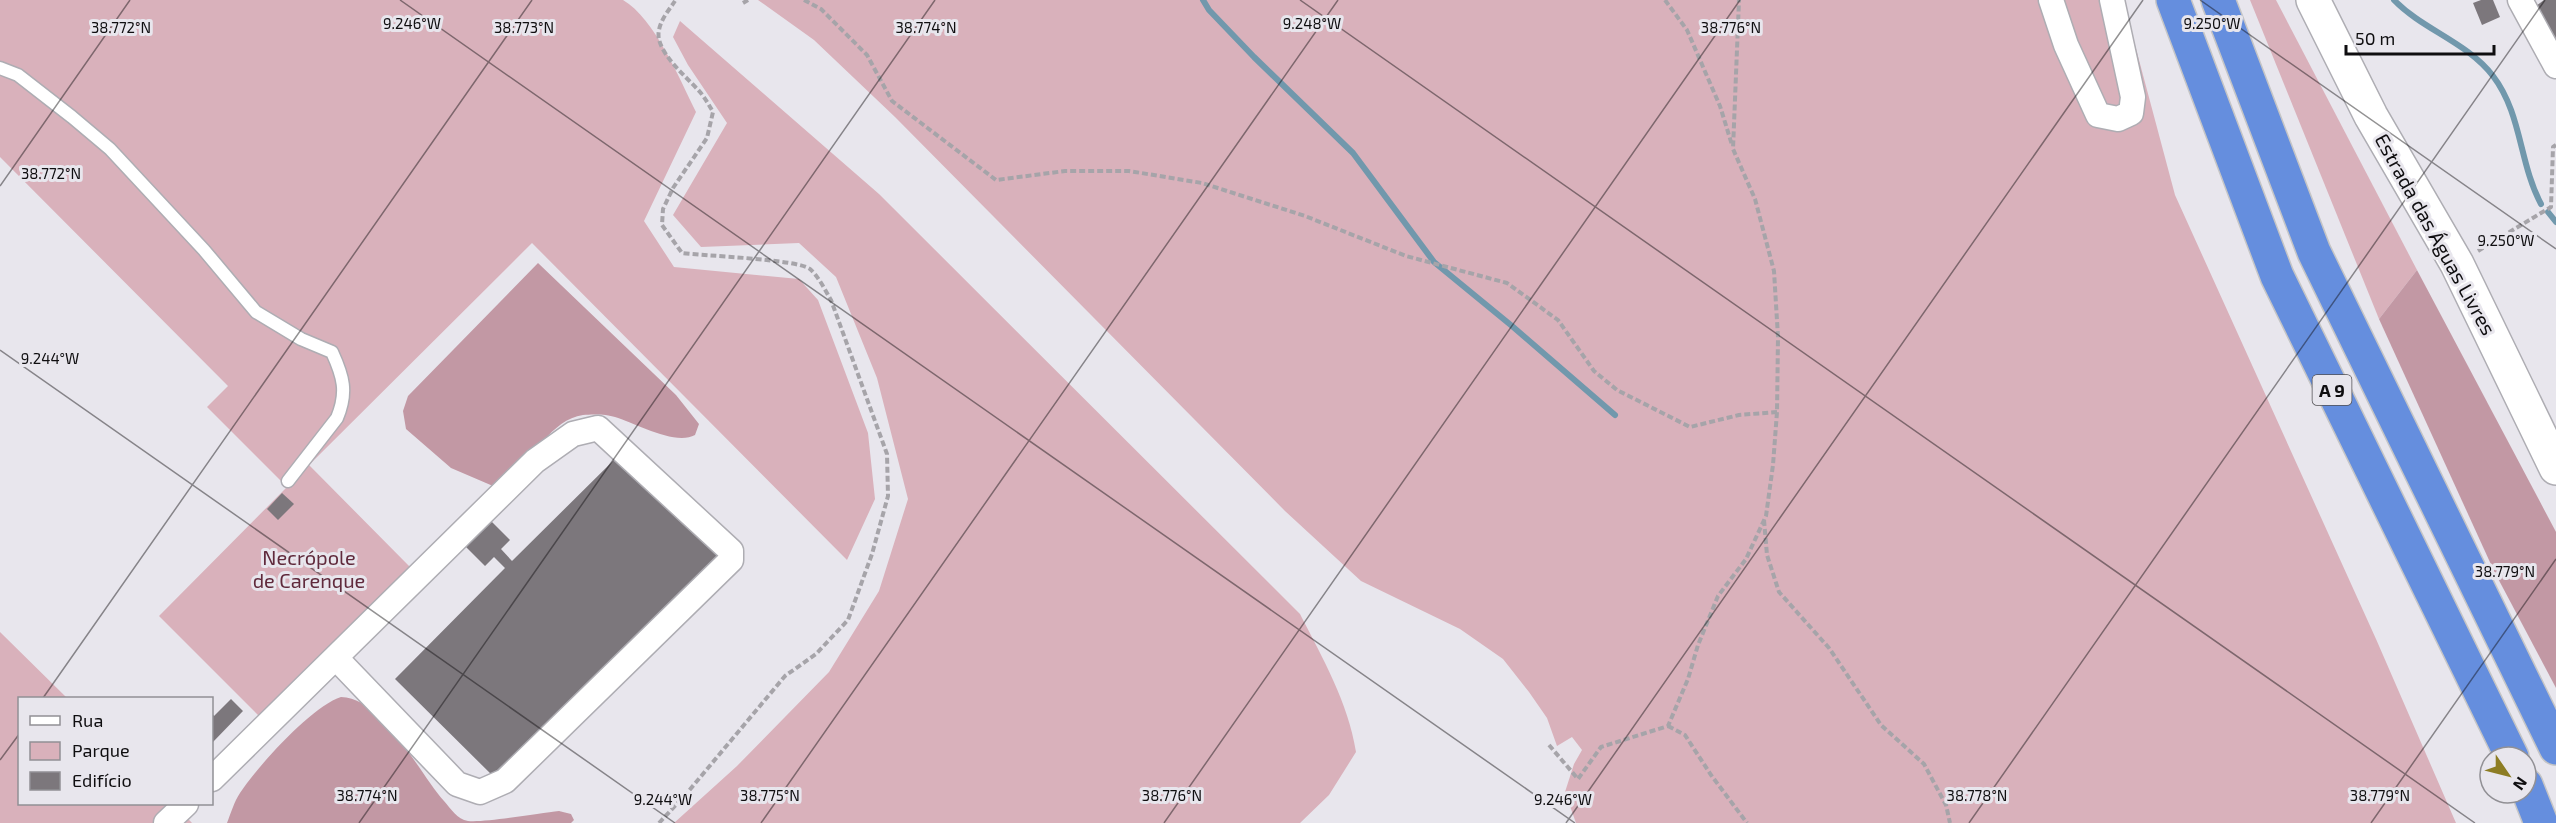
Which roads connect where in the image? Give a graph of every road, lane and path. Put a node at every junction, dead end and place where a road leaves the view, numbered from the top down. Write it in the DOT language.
graph roads {
  1 [pos="748,0"];
  2 [pos="804,0"];
  3 [pos="1665,0"];
  4 [pos="1738,0"];
  5 [pos="2051,0"];
  6 [pos="2112,0"];
  7 [pos="2313,0"];
  8 [pos="2520,0"];
  9 [pos="675,1"];
  10 [pos="2218,2"];
  11 [pos="743,3"];
  12 [pos="2174,6"];
  13 [pos="2556,66"];
  14 [pos="0,68"];
  15 [pos="2556,145"];
  16 [pos="1733,148"];
  17 [pos="2457,264"];
  18 [pos="1777,412"];
  19 [pos="2556,468"];
  20 [pos="288,481"];
  21 [pos="1764,519"];
  22 [pos="336,658"];
  23 [pos="1668,726"];
  24 [pos="1549,745"];
  25 [pos="2506,745"];
  26 [pos="2556,748"];
  27 [pos="213,778"];
  28 [pos="185,805"];
  29 [pos="2534,805"];
  30 [pos="166,823"];
  31 [pos="659,823"];
  32 [pos="1747,823"];
  33 [pos="1950,823"];
  34 [pos="2541,823"];
  1 -- 11 [label="path"];
  2 -- 18 [label="path"];
  3 -- 16 [label="path"];
  4 -- 16 [label="path"];
  5 -- 6 [label="street"];
  7 -- 17 [label="street, Estrada das Águas Livres"];
  8 -- 13 [label="street"];
  9 -- 31 [label="path"];
  10 -- 26 [label="highway, A 9"];
  12 -- 25 [label="highway, A 9"];
  14 -- 20 [label="lane"];
  15 -- 17 [label="path"];
  16 -- 18 [label="path"];
  17 -- 19 [label="street, Estrada das Águas Livres"];
  18 -- 21 [label="path"];
  21 -- 23 [label="path"];
  21 -- 33 [label="path"];
  22 -- 22 [label="street"];
  22 -- 27 [label="street"];
  23 -- 24 [label="path"];
  23 -- 32 [label="path"];
  28 -- 30 [label="street"];
  29 -- 34 [label="highway"];
}
